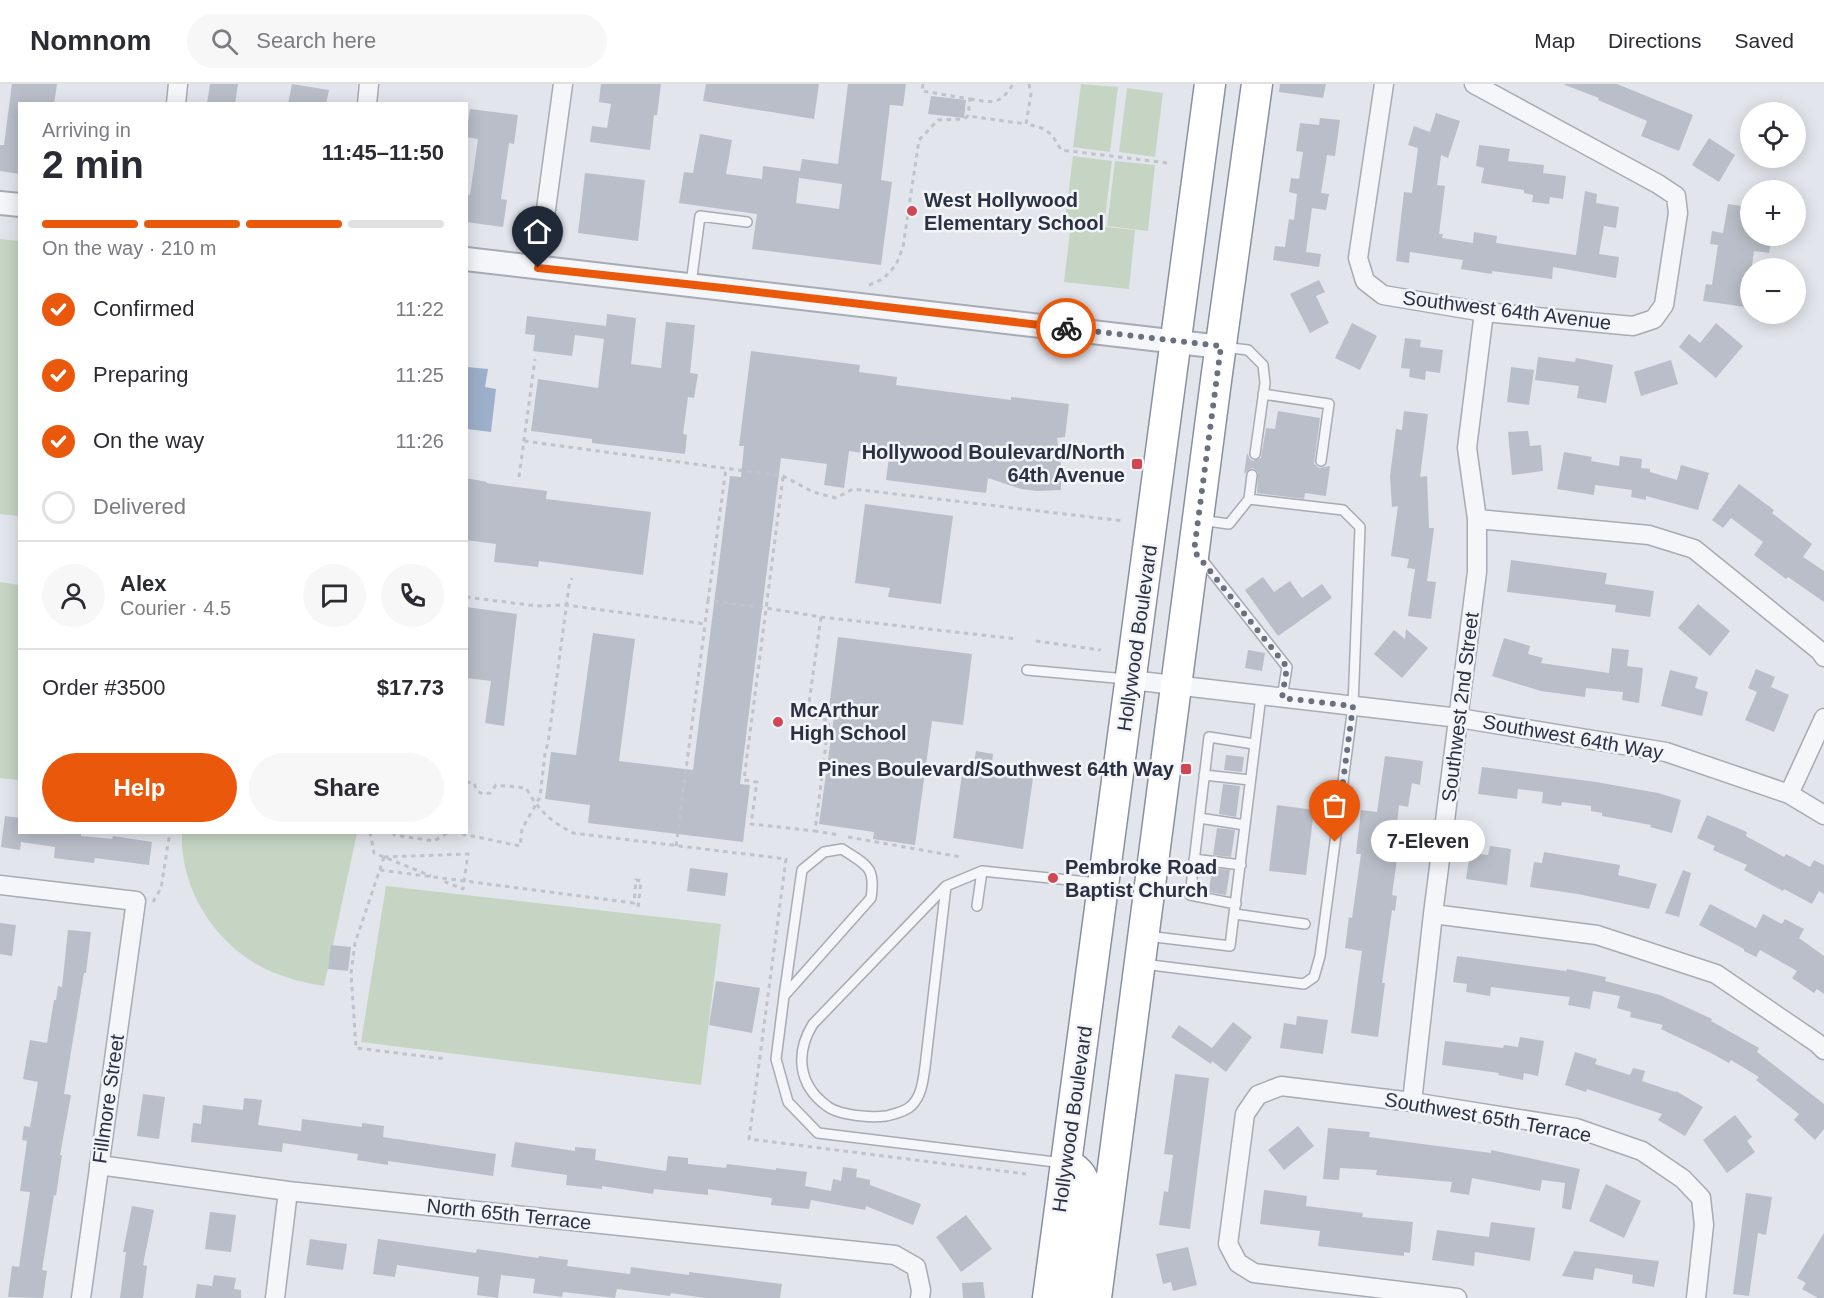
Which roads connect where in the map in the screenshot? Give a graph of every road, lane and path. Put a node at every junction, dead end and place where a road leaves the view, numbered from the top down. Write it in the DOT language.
graph roads {
  1 [pos="178,84"];
  2 [pos="369,84"];
  3 [pos="563,84"];
  4 [pos="923,84"];
  5 [pos="1013,84"];
  6 [pos="1029,84"];
  7 [pos="1210,84"];
  8 [pos="1257,84"];
  9 [pos="1384,84"];
  10 [pos="1474,84"];
  11 [pos="970,99"];
  12 [pos="176,102"];
  13 [pos="367,102"];
  14 [pos="968,116"];
  15 [pos="1026,124"];
  16 [pos="1168,163"];
  17 [pos="0,203"];
  18 [pos="18,205"];
  19 [pos="747,222"];
  20 [pos="468,259"];
  21 [pos="538,268"];
  22 [pos="691,284"];
  23 [pos="869,285"];
  24 [pos="1484,312"];
  25 [pos="1177,341"];
  26 [pos="1221,346"];
  27 [pos="535,359"];
  28 [pos="1263,394"];
  29 [pos="524,441"];
  30 [pos="1255,454"];
  31 [pos="1321,460"];
  32 [pos="726,468"];
  33 [pos="1252,475"];
  34 [pos="783,476"];
  35 [pos="519,477"];
  36 [pos="1249,499"];
  37 [pos="1477,519"];
  38 [pos="1198,520"];
  39 [pos="1124,521"];
  40 [pos="1194,551"];
  41 [pos="572,578"];
  42 [pos="468,597"];
  43 [pos="566,605"];
  44 [pos="766,608"];
  45 [pos="821,617"];
  46 [pos="705,624"];
  47 [pos="1017,639"];
  48 [pos="1036,641"];
  49 [pos="1101,650"];
  50 [pos="1824,657"];
  51 [pos="1027,670"];
  52 [pos="1131,680"];
  53 [pos="1177,686"];
  54 [pos="1261,696"];
  55 [pos="1282,698"];
  56 [pos="1353,706"];
  57 [pos="1458,718"];
  58 [pos="1824,718"];
  59 [pos="1254,744"];
  60 [pos="1204,775"];
  61 [pos="1250,780"];
  62 [pos="468,783"];
  63 [pos="1789,794"];
  64 [pos="536,806"];
  65 [pos="1824,815"];
  66 [pos="1199,818"];
  67 [pos="1245,825"];
  68 [pos="815,831"];
  69 [pos="170,834"];
  70 [pos="370,834"];
  71 [pos="394,834"];
  72 [pos="447,834"];
  73 [pos="461,834"];
  74 [pos="676,846"];
  75 [pos="384,857"];
  76 [pos="961,857"];
  77 [pos="1194,859"];
  78 [pos="1241,865"];
  79 [pos="380,870"];
  80 [pos="982,871"];
  81 [pos="437,878"];
  82 [pos="464,882"];
  83 [pos="1104,884"];
  84 [pos="0,885"];
  85 [pos="946,886"];
  86 [pos="143,903"];
  87 [pos="977,906"];
  88 [pos="638,908"];
  89 [pos="1235,909"];
  90 [pos="1433,914"];
  91 [pos="1305,924"];
  92 [pos="1142,950"];
  93 [pos="784,996"];
  94 [pos="1824,1050"];
  95 [pos="446,1059"];
  96 [pos="1412,1102"];
  97 [pos="1066,1163"];
  98 [pos="99,1165"];
  99 [pos="1026,1174"];
  100 [pos="288,1191"];
  101 [pos="81,1298"];
  102 [pos="275,1298"];
  103 [pos="920,1298"];
  104 [pos="1048,1298"];
  105 [pos="1074,1298"];
  106 [pos="1096,1298"];
  107 [pos="1457,1298"];
  108 [pos="1696,1298"];
  1 -- 12 [label="street"];
  2 -- 13 [label="street"];
  3 -- 21 [label="street"];
  4 -- 11 [label="path"];
  5 -- 11 [label="path"];
  6 -- 15 [label="path"];
  7 -- 25 [label="highway, Hollywood Boulevard"];
  8 -- 26 [label="highway"];
  9 -- 24 [label="street, Southwest 64th Avenue"];
  10 -- 24 [label="street, Southwest 64th Avenue"];
  11 -- 14 [label="path"];
  14 -- 15 [label="path"];
  14 -- 23 [label="path"];
  15 -- 16 [label="path"];
  17 -- 18 [label="street"];
  19 -- 22 [label="lane"];
  20 -- 21 [label="street"];
  21 -- 22 [label="street"];
  22 -- 25 [label="street"];
  24 -- 37 [label="street, Southwest 2nd Street"];
  25 -- 26 [label="street"];
  25 -- 52 [label="highway, Hollywood Boulevard"];
  26 -- 28 [label="lane"];
  26 -- 38 [label="highway"];
  27 -- 29 [label="path"];
  28 -- 30 [label="lane"];
  28 -- 31 [label="lane"];
  29 -- 32 [label="path"];
  29 -- 35 [label="path"];
  32 -- 34 [label="path"];
  32 -- 46 [label="path"];
  33 -- 36 [label="lane"];
  34 -- 39 [label="path"];
  34 -- 44 [label="path"];
  36 -- 38 [label="lane"];
  36 -- 56 [label="lane"];
  37 -- 50 [label="street"];
  37 -- 57 [label="street, Southwest 2nd Street"];
  38 -- 40 [label="highway"];
  40 -- 53 [label="highway"];
  40 -- 55 [label="lane"];
  41 -- 43 [label="path"];
  42 -- 43 [label="path"];
  43 -- 46 [label="path"];
  43 -- 64 [label="path"];
  44 -- 45 [label="path"];
  44 -- 46 [label="path"];
  44 -- 68 [label="path"];
  45 -- 47 [label="path"];
  45 -- 68 [label="path"];
  46 -- 74 [label="path"];
  48 -- 49 [label="path"];
  51 -- 52 [label="lane"];
  52 -- 53 [label="street, Southwest 64th Way"];
  52 -- 83 [label="highway, Hollywood Boulevard"];
  53 -- 54 [label="street, Southwest 64th Way"];
  53 -- 92 [label="highway"];
  54 -- 55 [label="street, Southwest 64th Way"];
  54 -- 59 [label="lane"];
  55 -- 56 [label="street, Southwest 64th Way"];
  56 -- 57 [label="street, Southwest 64th Way"];
  56 -- 92 [label="lane"];
  57 -- 63 [label="street, Southwest 64th Way"];
  57 -- 90 [label="street, Southwest 2nd Street"];
  58 -- 63 [label="street"];
  59 -- 60 [label="lane"];
  59 -- 61 [label="lane"];
  60 -- 61 [label="lane"];
  60 -- 66 [label="lane"];
  61 -- 67 [label="lane"];
  62 -- 64 [label="path"];
  63 -- 65 [label="street, Southwest 64th Way"];
  64 -- 73 [label="path"];
  64 -- 74 [label="path"];
  66 -- 67 [label="lane"];
  66 -- 77 [label="lane"];
  67 -- 78 [label="lane"];
  68 -- 76 [label="path"];
  69 -- 86 [label="path"];
  70 -- 75 [label="path"];
  71 -- 72 [label="path"];
  74 -- 99 [label="path"];
  75 -- 79 [label="path"];
  75 -- 81 [label="path"];
  75 -- 82 [label="path"];
  77 -- 78 [label="lane"];
  77 -- 89 [label="lane"];
  78 -- 89 [label="lane"];
  79 -- 81 [label="path"];
  79 -- 95 [label="path"];
  80 -- 83 [label="lane"];
  80 -- 85 [label="lane"];
  80 -- 87 [label="lane"];
  81 -- 82 [label="path"];
  81 -- 82 [label="path"];
  82 -- 88 [label="path"];
  83 -- 97 [label="highway, Hollywood Boulevard"];
  84 -- 86 [label="street"];
  85 -- 85 [label="lane"];
  86 -- 98 [label="street, Fillmore Street"];
  89 -- 91 [label="lane"];
  89 -- 92 [label="lane"];
  90 -- 94 [label="street"];
  90 -- 96 [label="street, Southwest 2nd Street"];
  92 -- 106 [label="highway"];
  93 -- 93 [label="lane"];
  93 -- 97 [label="lane"];
  96 -- 107 [label="street, Southwest 65th Terrace"];
  96 -- 108 [label="street, Southwest 65th Terrace"];
  97 -- 104 [label="highway, Hollywood Boulevard"];
  97 -- 105 [label="highway"];
  98 -- 100 [label="street, North 65th Terrace"];
  98 -- 101 [label="street, Fillmore Street"];
  100 -- 102 [label="street"];
  100 -- 103 [label="street, North 65th Terrace"];
}
